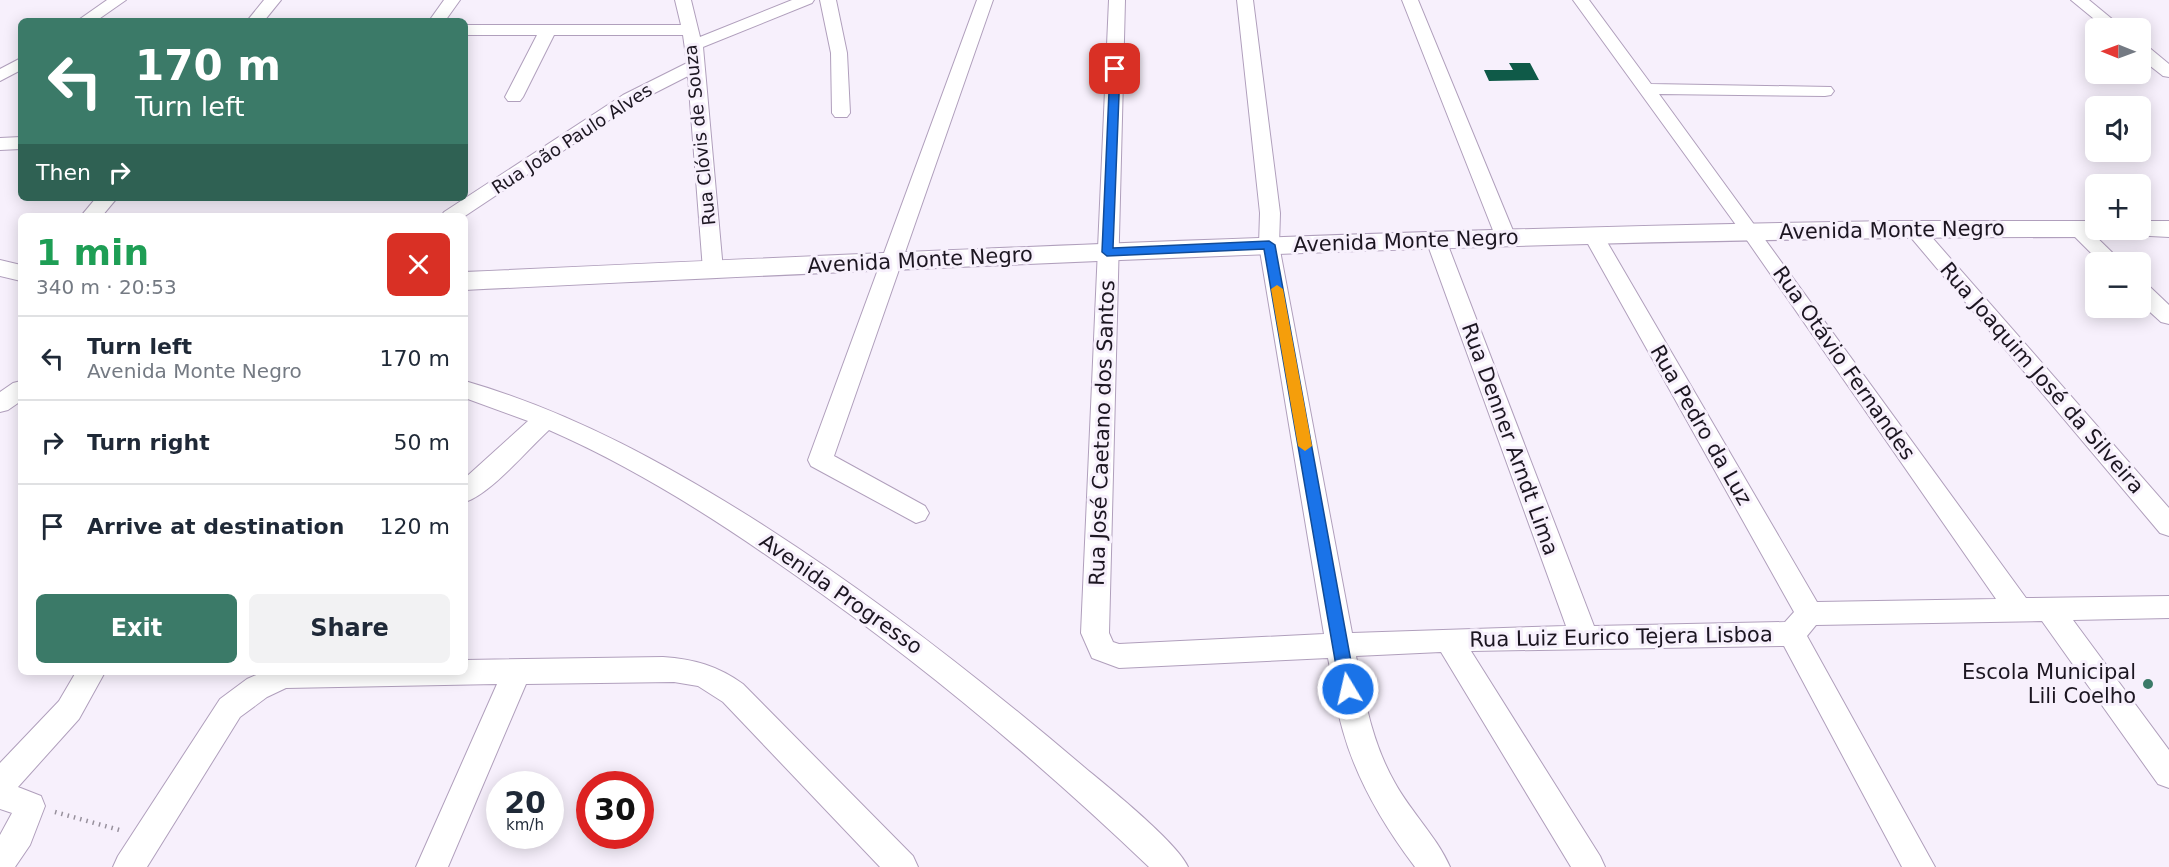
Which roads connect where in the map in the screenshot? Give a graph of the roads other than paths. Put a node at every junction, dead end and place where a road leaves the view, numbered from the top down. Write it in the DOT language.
graph roads {
  1 [pos="118,0"];
  2 [pos="273,0"];
  3 [pos="452,0"];
  4 [pos="683,0"];
  5 [pos="806,0"];
  6 [pos="828,0"];
  7 [pos="985,0"];
  8 [pos="1117,0"];
  9 [pos="1245,0"];
  10 [pos="1410,0"];
  11 [pos="1581,0"];
  12 [pos="2079,0"];
  13 [pos="90,18"];
  14 [pos="258,18"];
  15 [pos="439,18"];
  16 [pos="2102,18"];
  17 [pos="468,30"];
  18 [pos="548,30"];
  19 [pos="691,37"];
  20 [pos="2151,58"];
  21 [pos="18,65"];
  22 [pos="696,65"];
  23 [pos="2169,72"];
  24 [pos="0,76"];
  25 [pos="1646,89"];
  26 [pos="1825,91"];
  27 [pos="514,97"];
  28 [pos="841,113"];
  29 [pos="18,143"];
  30 [pos="0,144"];
  31 [pos="104,201"];
  32 [pos="94,213"];
  33 [pos="456,213"];
  34 [pos="2085,229"];
  35 [pos="2151,229"];
  36 [pos="2169,229"];
  37 [pos="1915,230"];
  38 [pos="1751,232"];
  39 [pos="1593,235"];
  40 [pos="1506,238"];
  41 [pos="1437,240"];
  42 [pos="2095,240"];
  43 [pos="1269,245"];
  44 [pos="1107,252"];
  45 [pos="2104,252"];
  46 [pos="893,261"];
  47 [pos="0,268"];
  48 [pos="713,270"];
  49 [pos="18,272"];
  50 [pos="468,281"];
  51 [pos="2151,300"];
  52 [pos="2169,317"];
  53 [pos="0,385"];
  54 [pos="18,387"];
  55 [pos="18,389"];
  56 [pos="468,390"];
  57 [pos="0,404"];
  58 [pos="545,419"];
  59 [pos="468,490"];
  60 [pos="916,513"];
  61 [pos="2169,526"];
  62 [pos="2169,607"];
  63 [pos="2050,610"];
  64 [pos="2020,611"];
  65 [pos="1801,624"];
  66 [pos="1584,637"];
  67 [pos="1449,640"];
  68 [pos="1341,644"];
  69 [pos="1101,650"];
  70 [pos="468,672"];
  71 [pos="517,672"];
  72 [pos="89,675"];
  73 [pos="283,675"];
  74 [pos="2169,774"];
  75 [pos="0,784"];
  76 [pos="0,794"];
  77 [pos="0,862"];
  78 [pos="129,867"];
  79 [pos="432,867"];
  80 [pos="902,867"];
  81 [pos="1172,867"];
  82 [pos="1434,867"];
  83 [pos="1589,867"];
  84 [pos="1919,867"];
  1 -- 13 [label="street"];
  2 -- 14 [label="street"];
  3 -- 15 [label="street"];
  4 -- 19 [label="street, Rua Clóvis de Souza"];
  5 -- 19 [label="street"];
  6 -- 28 [label="street"];
  7 -- 46 [label="street"];
  8 -- 44 [label="street, Rua José Caetano dos Santos"];
  9 -- 43 [label="street"];
  10 -- 40 [label="street"];
  11 -- 25 [label="street, Rua Otávio Fernandes"];
  12 -- 16 [label="street"];
  17 -- 18 [label="street"];
  18 -- 19 [label="street"];
  18 -- 27 [label="street"];
  19 -- 22 [label="street, Rua Clóvis de Souza"];
  20 -- 23 [label="street"];
  21 -- 24 [label="street"];
  22 -- 33 [label="street, Rua João Paulo Alves"];
  22 -- 48 [label="street, Rua Clóvis de Souza"];
  25 -- 26 [label="street"];
  25 -- 38 [label="street, Rua Otávio Fernandes"];
  29 -- 30 [label="street"];
  31 -- 32 [label="street"];
  34 -- 37 [label="street, Avenida Monte Negro"];
  35 -- 36 [label="street"];
  37 -- 38 [label="street, Avenida Monte Negro"];
  37 -- 61 [label="street, Rua Joaquim José da Silveira"];
  38 -- 39 [label="street, Avenida Monte Negro"];
  38 -- 64 [label="street, Rua Otávio Fernandes"];
  39 -- 40 [label="street, Avenida Monte Negro"];
  39 -- 65 [label="street, Rua Pedro da Luz"];
  40 -- 41 [label="street, Avenida Monte Negro"];
  41 -- 43 [label="street, Avenida Monte Negro"];
  41 -- 66 [label="street, Rua Denner Arndt Lima"];
  42 -- 45 [label="street"];
  43 -- 44 [label="street, Avenida Monte Negro"];
  43 -- 68 [label="street"];
  44 -- 46 [label="street, Avenida Monte Negro"];
  44 -- 69 [label="street, Rua José Caetano dos Santos"];
  46 -- 48 [label="street, Avenida Monte Negro"];
  46 -- 60 [label="street"];
  47 -- 49 [label="street"];
  48 -- 50 [label="street, Avenida Monte Negro"];
  51 -- 52 [label="street"];
  53 -- 54 [label="street"];
  55 -- 57 [label="street"];
  56 -- 58 [label="street, Avenida Progresso"];
  58 -- 59 [label="street"];
  58 -- 81 [label="street, Avenida Progresso"];
  62 -- 63 [label="street, Rua Luiz Eurico Tejera Lisboa"];
  63 -- 64 [label="street, Rua Luiz Eurico Tejera Lisboa"];
  63 -- 74 [label="street"];
  64 -- 65 [label="street, Rua Luiz Eurico Tejera Lisboa"];
  65 -- 66 [label="street, Rua Luiz Eurico Tejera Lisboa"];
  65 -- 84 [label="street, Rua Pedro da Luz"];
  66 -- 67 [label="street, Rua Luiz Eurico Tejera Lisboa"];
  67 -- 68 [label="street, Rua Luiz Eurico Tejera Lisboa"];
  67 -- 83 [label="street"];
  68 -- 69 [label="street, Rua Luiz Eurico Tejera Lisboa"];
  68 -- 82 [label="street"];
  70 -- 71 [label="street"];
  71 -- 79 [label="street"];
  71 -- 80 [label="street"];
  72 -- 75 [label="street"];
  73 -- 78 [label="street"];
  76 -- 77 [label="street"];
}
